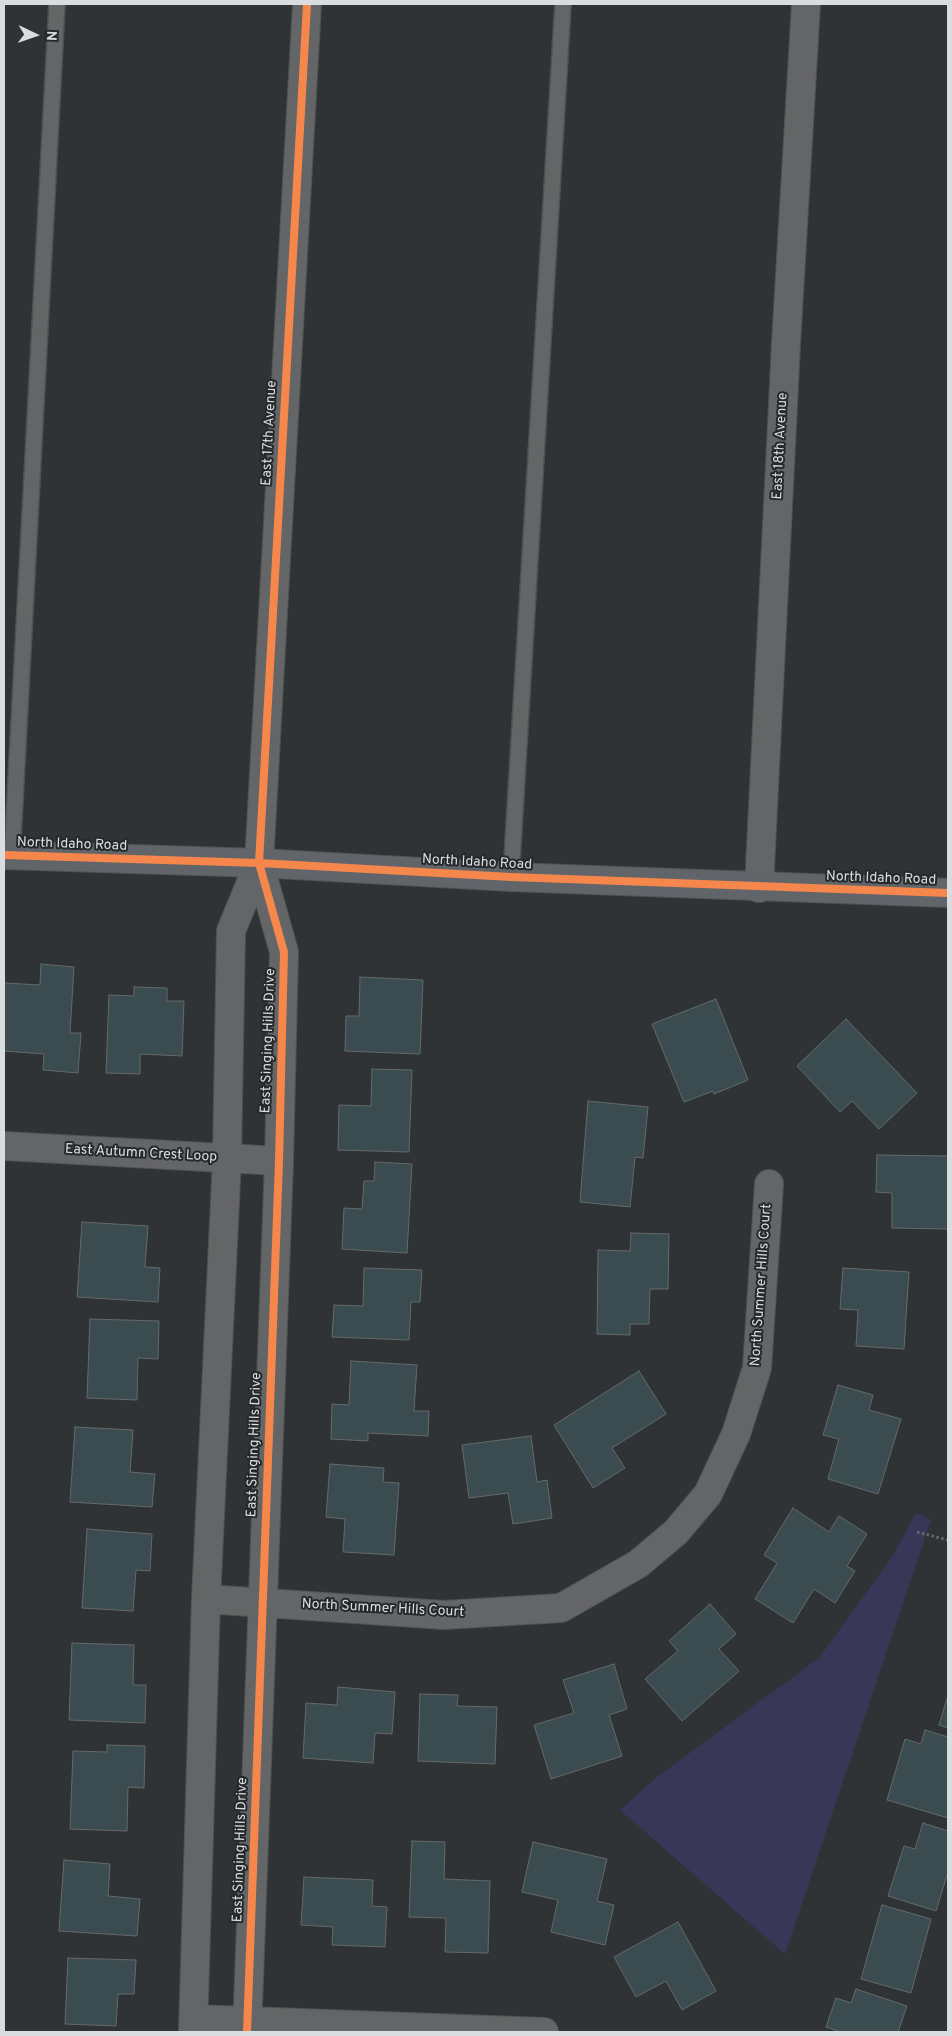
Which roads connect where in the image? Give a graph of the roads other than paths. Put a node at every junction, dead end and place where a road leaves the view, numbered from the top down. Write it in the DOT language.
graph roads {
  1 [pos="57,4"];
  2 [pos="307,4"];
  3 [pos="563,4"];
  4 [pos="806,4"];
  5 [pos="8,856"];
  6 [pos="259,863"];
  7 [pos="511,877"];
  8 [pos="759,888"];
  9 [pos="948,893"];
  10 [pos="4,1146"];
  11 [pos="227,1159"];
  12 [pos="279,1161"];
  13 [pos="769,1184"];
  14 [pos="206,1599"];
  15 [pos="262,1602"];
  16 [pos="193,2025"];
  17 [pos="247,2026"];
  18 [pos="544,2032"];
  1 -- 5 [label="lane"];
  2 -- 6 [label="street, East 17th Avenue"];
  3 -- 7 [label="lane"];
  4 -- 8 [label="street, East 18th Avenue"];
  5 -- 6 [label="main road, North Idaho Road"];
  6 -- 7 [label="main road, North Idaho Road"];
  6 -- 11 [label="street"];
  6 -- 12 [label="street, East Singing Hills Drive"];
  7 -- 8 [label="main road, North Idaho Road"];
  8 -- 9 [label="main road, North Idaho Road"];
  10 -- 11 [label="street, East Autumn Crest Loop"];
  11 -- 12 [label="street, East Autumn Crest Loop"];
  11 -- 14 [label="street"];
  12 -- 15 [label="street, East Singing Hills Drive"];
  13 -- 15 [label="street, North Summer Hills Court"];
  14 -- 15 [label="street, North Summer Hills Court"];
  14 -- 16 [label="street"];
  15 -- 17 [label="street, East Singing Hills Drive"];
  16 -- 17 [label="street"];
  17 -- 18 [label="street"];
}
